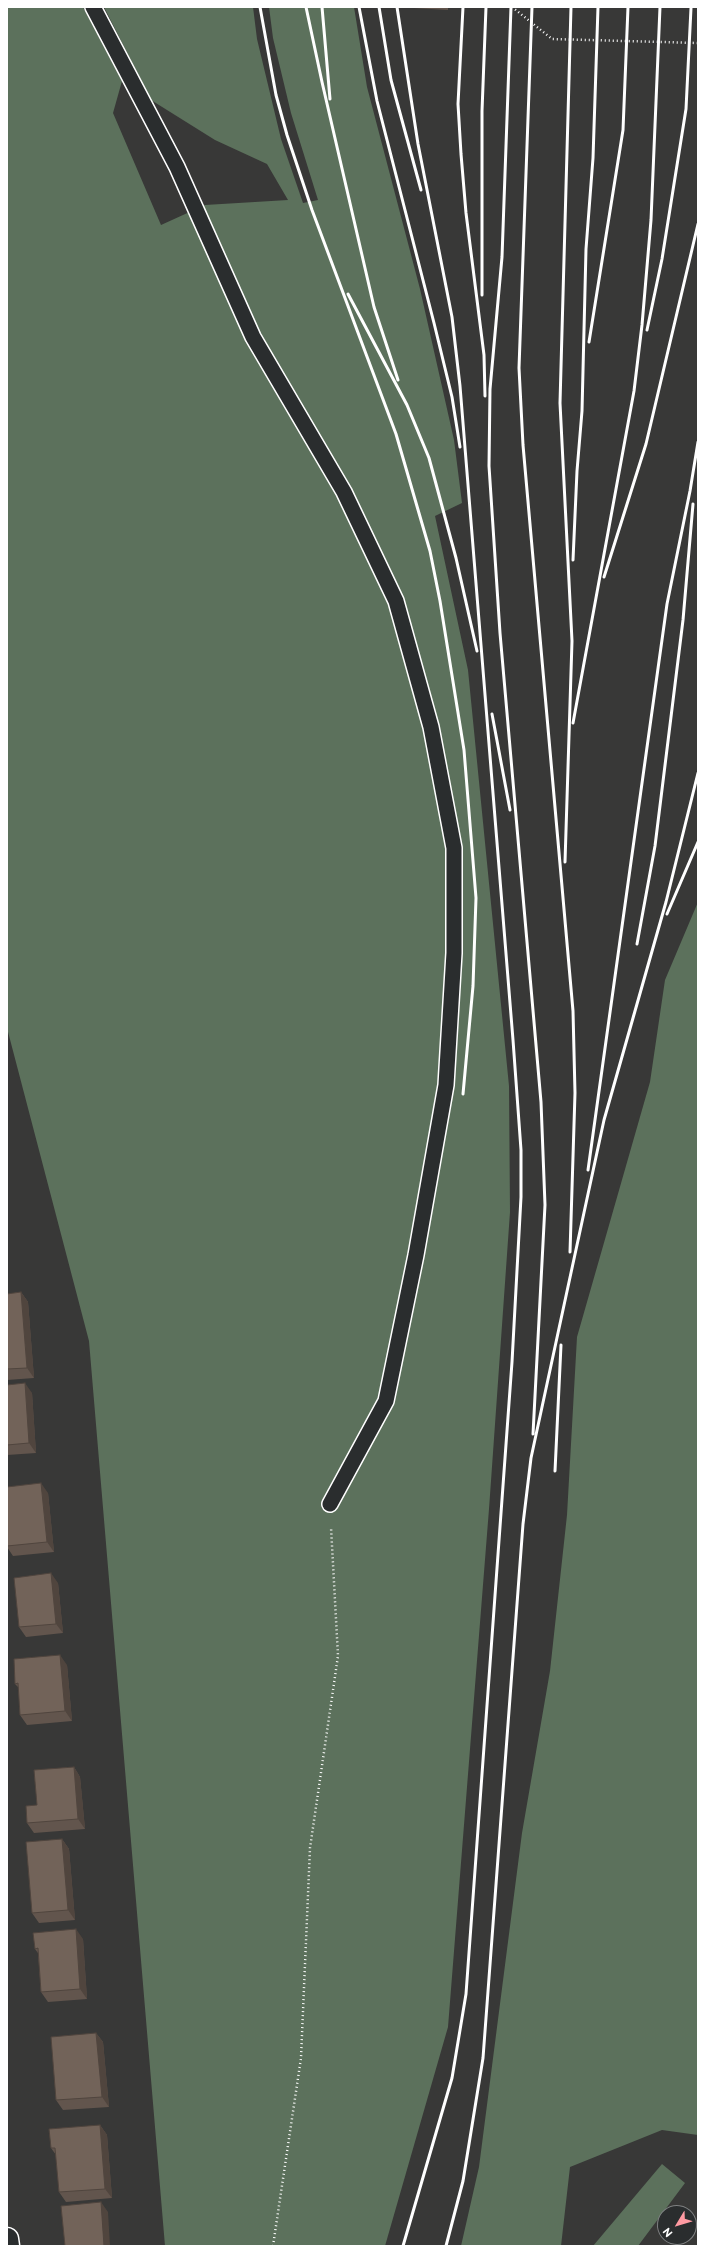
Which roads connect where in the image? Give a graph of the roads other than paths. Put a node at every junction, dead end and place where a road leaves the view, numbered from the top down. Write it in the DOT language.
graph roads {
  1 [pos="93,7"];
  2 [pos="330,1504"];
  3 [pos="7,2239"];
  4 [pos="8,2246"];
  1 -- 2 [label="lane"];
  3 -- 4 [label="street"];
}
